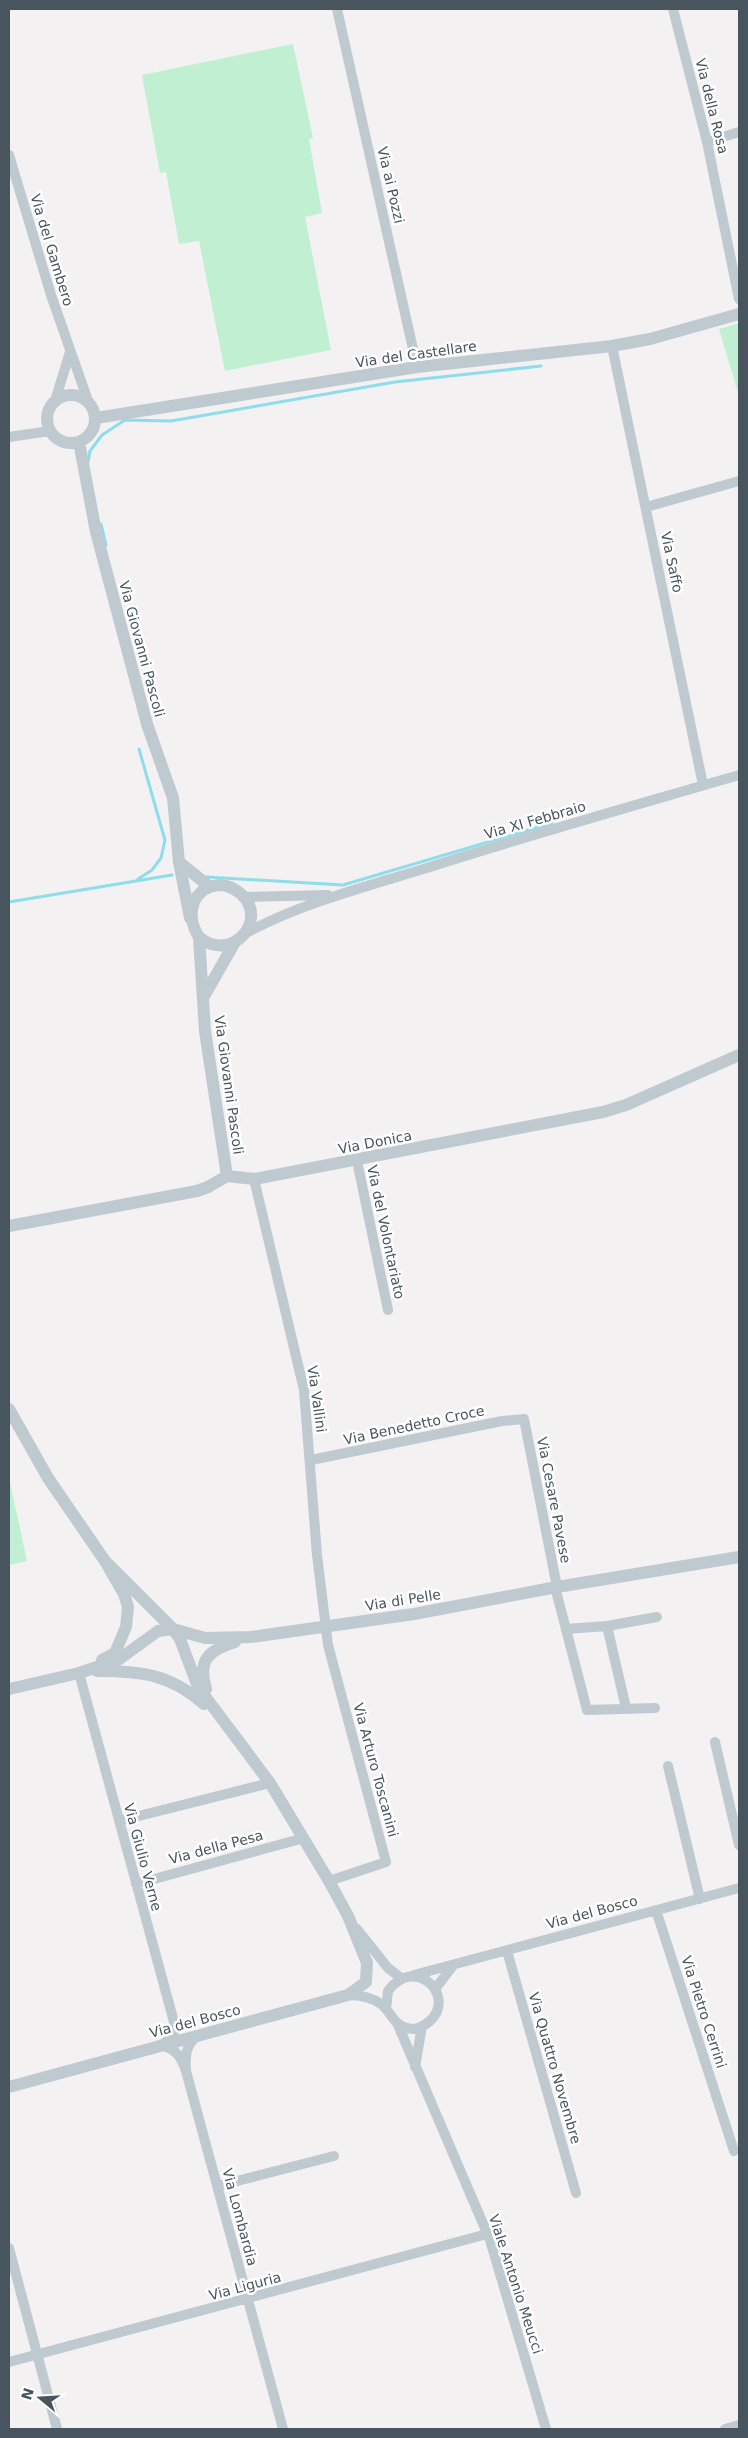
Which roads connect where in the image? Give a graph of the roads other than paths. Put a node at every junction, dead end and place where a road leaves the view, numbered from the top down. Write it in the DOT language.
graph roads {
  1 [pos="337,9"];
  2 [pos="672,9"];
  3 [pos="739,132"];
  4 [pos="707,142"];
  5 [pos="9,155"];
  6 [pos="739,300"];
  7 [pos="739,314"];
  8 [pos="612,346"];
  9 [pos="70,352"];
  10 [pos="418,367"];
  11 [pos="55,400"];
  12 [pos="88,401"];
  13 [pos="96,418"];
  14 [pos="50,431"];
  15 [pos="9,437"];
  16 [pos="80,442"];
  17 [pos="739,481"];
  18 [pos="646,507"];
  19 [pos="739,774"];
  20 [pos="703,785"];
  21 [pos="179,862"];
  22 [pos="210,887"];
  23 [pos="339,895"];
  24 [pos="244,897"];
  25 [pos="190,918"];
  26 [pos="246,933"];
  27 [pos="199,937"];
  28 [pos="235,942"];
  29 [pos="203,998"];
  30 [pos="739,1055"];
  31 [pos="357,1161"];
  32 [pos="227,1176"];
  33 [pos="254,1179"];
  34 [pos="9,1226"];
  35 [pos="388,1310"];
  36 [pos="9,1410"];
  37 [pos="524,1419"];
  38 [pos="311,1460"];
  39 [pos="739,1557"];
  40 [pos="105,1561"];
  41 [pos="556,1587"];
  42 [pos="657,1617"];
  43 [pos="607,1626"];
  44 [pos="326,1627"];
  45 [pos="173,1629"];
  46 [pos="566,1629"];
  47 [pos="250,1637"];
  48 [pos="81,1672"];
  49 [pos="9,1689"];
  50 [pos="626,1708"];
  51 [pos="655,1708"];
  52 [pos="222,1720"];
  53 [pos="714,1742"];
  54 [pos="668,1766"];
  55 [pos="270,1783"];
  56 [pos="119,1821"];
  57 [pos="304,1838"];
  58 [pos="739,1845"];
  59 [pos="329,1881"];
  60 [pos="136,1884"];
  61 [pos="739,1888"];
  62 [pos="700,1899"];
  63 [pos="656,1910"];
  64 [pos="348,1916"];
  65 [pos="507,1951"];
  66 [pos="452,1966"];
  67 [pos="414,1975"];
  68 [pos="401,1978"];
  69 [pos="435,1989"];
  70 [pos="348,1995"];
  71 [pos="386,2009"];
  72 [pos="398,2024"];
  73 [pos="422,2026"];
  74 [pos="200,2035"];
  75 [pos="161,2046"];
  76 [pos="415,2068"];
  77 [pos="186,2071"];
  78 [pos="11,2086"];
  79 [pos="734,2151"];
  80 [pos="334,2156"];
  81 [pos="218,2186"];
  82 [pos="576,2193"];
  83 [pos="487,2234"];
  84 [pos="9,2248"];
  85 [pos="248,2299"];
  86 [pos="36,2354"];
  87 [pos="9,2362"];
  88 [pos="739,2426"];
  89 [pos="57,2429"];
  90 [pos="283,2429"];
  91 [pos="546,2429"];
  92 [pos="726,2429"];
  1 -- 10 [label="street, Via ai Pozzi"];
  2 -- 4 [label="street, Via della Rosa"];
  3 -- 4 [label="street"];
  4 -- 6 [label="street, Via della Rosa"];
  5 -- 9 [label="street, Via del Gambero"];
  7 -- 8 [label="street, Via del Castellare"];
  8 -- 10 [label="street, Via del Castellare"];
  8 -- 18 [label="street, Via Saffo"];
  9 -- 11 [label="street"];
  9 -- 12 [label="street, Via del Gambero"];
  10 -- 13 [label="street, Via del Castellare"];
  11 -- 12 [label="street"];
  11 -- 14 [label="street"];
  12 -- 13 [label="street"];
  13 -- 16 [label="street"];
  14 -- 15 [label="street"];
  14 -- 16 [label="street"];
  16 -- 21 [label="street, Via Giovanni Pascoli"];
  17 -- 18 [label="street"];
  18 -- 20 [label="street, Via Saffo"];
  19 -- 20 [label="street, Via XI Febbraio"];
  20 -- 23 [label="street, Via XI Febbraio"];
  21 -- 22 [label="street"];
  21 -- 25 [label="street, Via Giovanni Pascoli"];
  22 -- 24 [label="street"];
  22 -- 25 [label="street"];
  23 -- 24 [label="street, Via XI Febbraio"];
  23 -- 26 [label="street, Via XI Febbraio"];
  24 -- 26 [label="street"];
  25 -- 27 [label="street, Via Giovanni Pascoli"];
  26 -- 28 [label="street"];
  27 -- 28 [label="street"];
  27 -- 29 [label="street, Via Giovanni Pascoli"];
  28 -- 29 [label="street"];
  29 -- 32 [label="street, Via Giovanni Pascoli"];
  30 -- 31 [label="street, Via Donica"];
  31 -- 33 [label="street, Via Donica"];
  31 -- 35 [label="street, Via del Volontariato"];
  32 -- 33 [label="street, Via Donica"];
  32 -- 34 [label="street"];
  33 -- 38 [label="street, Via Vallini"];
  36 -- 40 [label="street"];
  37 -- 38 [label="street, Via Benedetto Croce"];
  37 -- 41 [label="street, Via Cesare Pavese"];
  38 -- 44 [label="street, Via Vallini"];
  39 -- 41 [label="street, Via di Pelle"];
  40 -- 45 [label="street"];
  40 -- 48 [label="street"];
  41 -- 44 [label="street, Via di Pelle"];
  41 -- 46 [label="street, Via Cesare Pavese"];
  42 -- 43 [label="street"];
  43 -- 46 [label="street"];
  43 -- 50 [label="street"];
  44 -- 47 [label="street, Via di Pelle"];
  44 -- 59 [label="street, Via Arturo Toscanini"];
  45 -- 47 [label="street, Via di Pelle"];
  45 -- 48 [label="street"];
  45 -- 52 [label="street"];
  46 -- 50 [label="street, Via Cesare Pavese"];
  47 -- 52 [label="street"];
  48 -- 49 [label="street"];
  48 -- 52 [label="street"];
  48 -- 56 [label="street, Via Giulio Verne"];
  50 -- 51 [label="street"];
  52 -- 55 [label="street"];
  53 -- 58 [label="street"];
  54 -- 62 [label="street"];
  55 -- 56 [label="street"];
  55 -- 57 [label="street"];
  56 -- 60 [label="street, Via Giulio Verne"];
  57 -- 59 [label="street"];
  57 -- 60 [label="street, Via della Pesa"];
  59 -- 64 [label="street"];
  60 -- 75 [label="street, Via Giulio Verne"];
  61 -- 62 [label="street, Via del Bosco"];
  62 -- 63 [label="street, Via del Bosco"];
  63 -- 65 [label="street, Via del Bosco"];
  63 -- 79 [label="street, Via Pietro Cerrini"];
  64 -- 68 [label="street"];
  64 -- 70 [label="street"];
  65 -- 66 [label="street, Via del Bosco"];
  65 -- 82 [label="street, Via Quattro Novembre"];
  66 -- 67 [label="street, Via del Bosco"];
  66 -- 69 [label="street"];
  67 -- 68 [label="street, Via del Bosco"];
  67 -- 69 [label="street"];
  68 -- 71 [label="street"];
  69 -- 73 [label="street"];
  70 -- 71 [label="street, Via del Bosco"];
  70 -- 74 [label="street, Via del Bosco"];
  71 -- 72 [label="street, Via del Bosco"];
  72 -- 73 [label="street"];
  72 -- 76 [label="street, Viale Antonio Meucci"];
  73 -- 76 [label="street"];
  74 -- 75 [label="street, Via del Bosco"];
  74 -- 77 [label="street, Via Lombardia"];
  75 -- 77 [label="street, Via Lombardia"];
  75 -- 78 [label="street, Via del Bosco"];
  76 -- 83 [label="street, Viale Antonio Meucci"];
  77 -- 81 [label="street, Via Lombardia"];
  80 -- 81 [label="street"];
  81 -- 85 [label="street, Via Lombardia"];
  83 -- 85 [label="street, Via Liguria"];
  83 -- 91 [label="street, Viale Antonio Meucci"];
  84 -- 86 [label="street"];
  85 -- 86 [label="street, Via Liguria"];
  85 -- 90 [label="street, Via Lombardia"];
  86 -- 87 [label="street, Via Liguria"];
  86 -- 89 [label="street"];
  88 -- 92 [label="street"];
}
